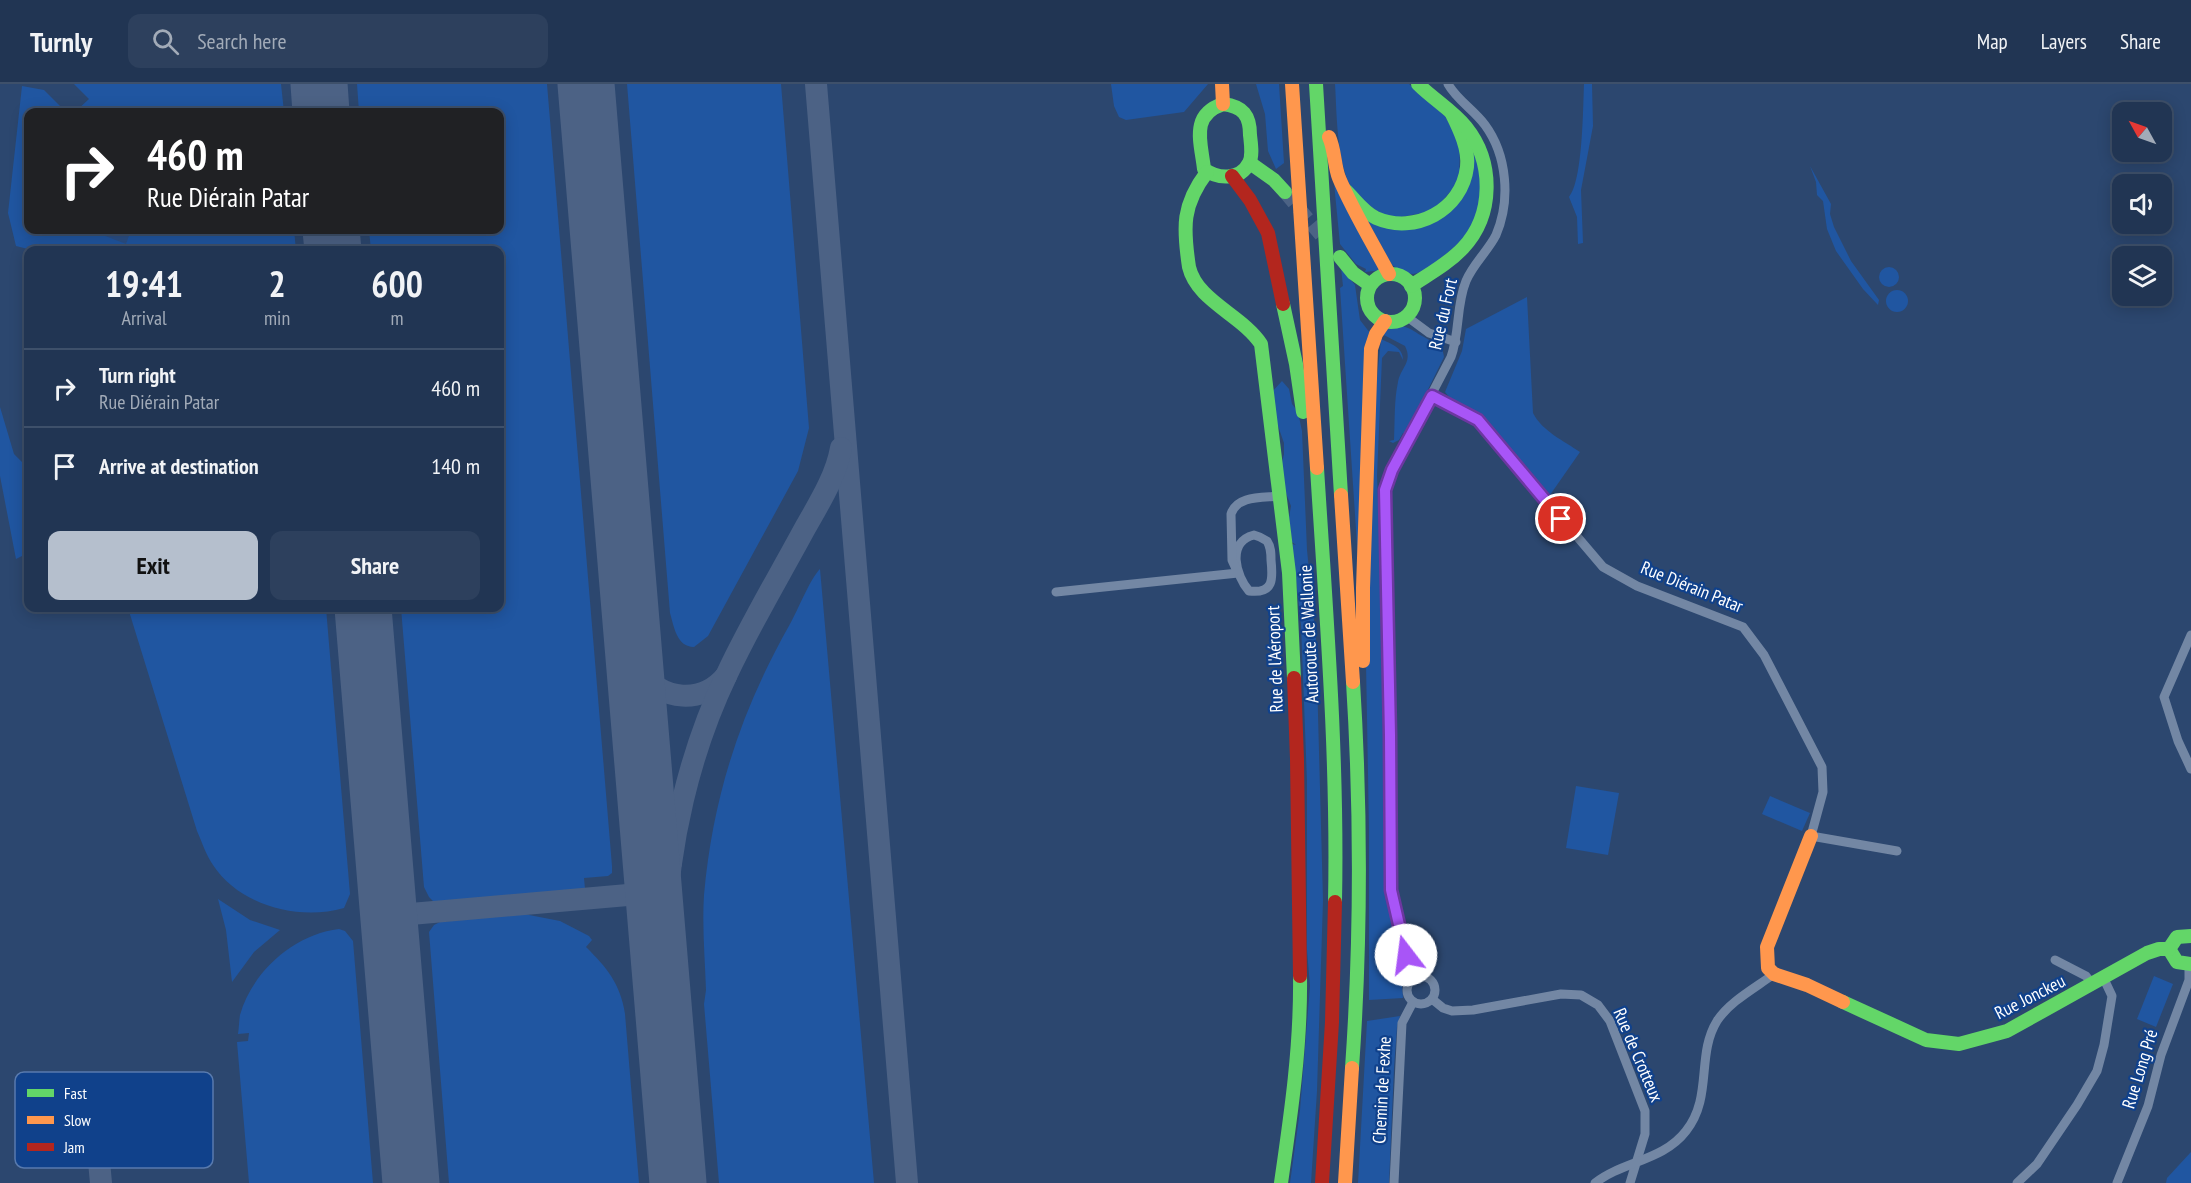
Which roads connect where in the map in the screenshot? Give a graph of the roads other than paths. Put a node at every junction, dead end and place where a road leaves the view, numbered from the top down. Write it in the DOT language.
graph roads {
  1 [pos="1222,84"];
  2 [pos="1292,84"];
  3 [pos="1316,84"];
  4 [pos="1418,84"];
  5 [pos="1448,84"];
  6 [pos="1223,104"];
  7 [pos="1452,114"];
  8 [pos="1318,117"];
  9 [pos="1250,163"];
  10 [pos="1207,172"];
  11 [pos="1232,176"];
  12 [pos="1345,190"];
  13 [pos="1285,192"];
  14 [pos="1340,257"];
  15 [pos="1389,274"];
  16 [pos="1370,285"];
  17 [pos="1411,286"];
  18 [pos="1406,316"];
  19 [pos="1385,321"];
  20 [pos="1456,342"];
  21 [pos="1432,396"];
  22 [pos="1315,431"];
  23 [pos="1280,496"];
  24 [pos="1238,573"];
  25 [pos="1056,592"];
  26 [pos="2191,635"];
  27 [pos="1353,687"];
  28 [pos="2191,769"];
  29 [pos="1811,836"];
  30 [pos="1897,851"];
  31 [pos="2191,936"];
  32 [pos="2169,949"];
  33 [pos="2055,960"];
  34 [pos="2190,964"];
  35 [pos="1774,975"];
  36 [pos="1415,976"];
  37 [pos="2098,982"];
  38 [pos="1432,999"];
  39 [pos="1413,1002"];
  40 [pos="1637,1162"];
  41 [pos="1281,1183"];
  42 [pos="1322,1183"];
  43 [pos="1345,1183"];
  44 [pos="1394,1183"];
  45 [pos="1594,1183"];
  46 [pos="1630,1183"];
  47 [pos="2017,1183"];
  48 [pos="2117,1183"];
  1 -- 6 [label="main road"];
  2 -- 22 [label="main road, Autoroute de Wallonie"];
  3 -- 8 [label="main road"];
  4 -- 7 [label="main road"];
  5 -- 20 [label="street, Rue du Fort"];
  6 -- 9 [label="main road"];
  6 -- 10 [label="main road"];
  7 -- 12 [label="main road"];
  7 -- 17 [label="main road"];
  8 -- 12 [label="main road"];
  8 -- 27 [label="main road"];
  9 -- 11 [label="main road"];
  9 -- 13 [label="main road"];
  10 -- 11 [label="main road"];
  10 -- 23 [label="main road, Rue de l'Aéroport"];
  11 -- 22 [label="main road"];
  12 -- 15 [label="main road"];
  14 -- 16 [label="main road"];
  15 -- 16 [label="main road"];
  15 -- 17 [label="main road"];
  16 -- 19 [label="main road"];
  17 -- 18 [label="main road"];
  18 -- 19 [label="main road"];
  18 -- 20 [label="street"];
  19 -- 27 [label="main road"];
  20 -- 21 [label="street, Rue du Fort"];
  21 -- 29 [label="street, Rue Diérain Patar"];
  21 -- 36 [label="street, Chemin de Fexhe"];
  22 -- 42 [label="main road, Autoroute de Wallonie"];
  23 -- 24 [label="street"];
  23 -- 41 [label="main road, Rue de l'Aéroport"];
  24 -- 24 [label="street"];
  24 -- 25 [label="street"];
  26 -- 28 [label="street"];
  27 -- 43 [label="main road"];
  29 -- 30 [label="street"];
  29 -- 35 [label="main road, Rue Diérain Patar"];
  31 -- 32 [label="main road, Rue Jonckeu"];
  32 -- 34 [label="main road"];
  32 -- 37 [label="main road, Rue Jonckeu"];
  33 -- 37 [label="street"];
  34 -- 48 [label="street, Rue Long Pré"];
  35 -- 37 [label="main road, Rue Jonckeu"];
  35 -- 40 [label="street"];
  36 -- 38 [label="street"];
  36 -- 39 [label="street, Chemin de Fexhe"];
  37 -- 47 [label="street"];
  38 -- 39 [label="street"];
  38 -- 40 [label="street, Rue de Crotteux"];
  39 -- 44 [label="street, Chemin de Fexhe"];
  40 -- 45 [label="street"];
  40 -- 46 [label="street, Rue de Crotteux"];
}
